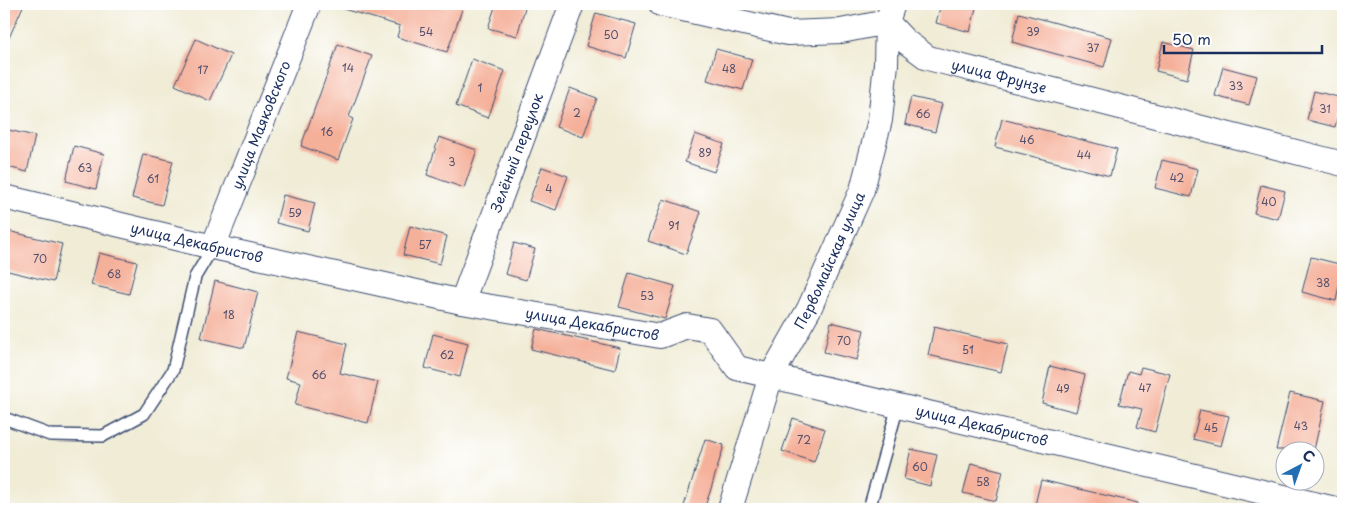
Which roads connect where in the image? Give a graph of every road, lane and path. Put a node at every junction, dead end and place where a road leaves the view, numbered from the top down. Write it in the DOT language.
graph roads {
  1 [pos="309,4"];
  2 [pos="572,4"];
  3 [pos="662,4"];
  4 [pos="890,13"];
  5 [pos="1343,164"];
  6 [pos="4,196"];
  7 [pos="213,246"];
  8 [pos="462,302"];
  9 [pos="771,376"];
  10 [pos="898,406"];
  11 [pos="4,418"];
  12 [pos="730,509"];
  13 [pos="869,509"];
  14 [pos="1335,509"];
  1 -- 7 [label="street, улица Маяковского"];
  2 -- 8 [label="street, Зелёный переулок"];
  3 -- 4 [label="street"];
  4 -- 5 [label="street, улица Фрунзе"];
  4 -- 9 [label="street, Первомайская улица"];
  6 -- 7 [label="street, улица Декабристов"];
  7 -- 8 [label="street, улица Декабристов"];
  7 -- 11 [label="lane"];
  8 -- 9 [label="street, улица Декабристов"];
  9 -- 10 [label="street, улица Декабристов"];
  9 -- 12 [label="street, Первомайская улица"];
  10 -- 13 [label="lane"];
  10 -- 14 [label="street, улица Декабристов"];
}
